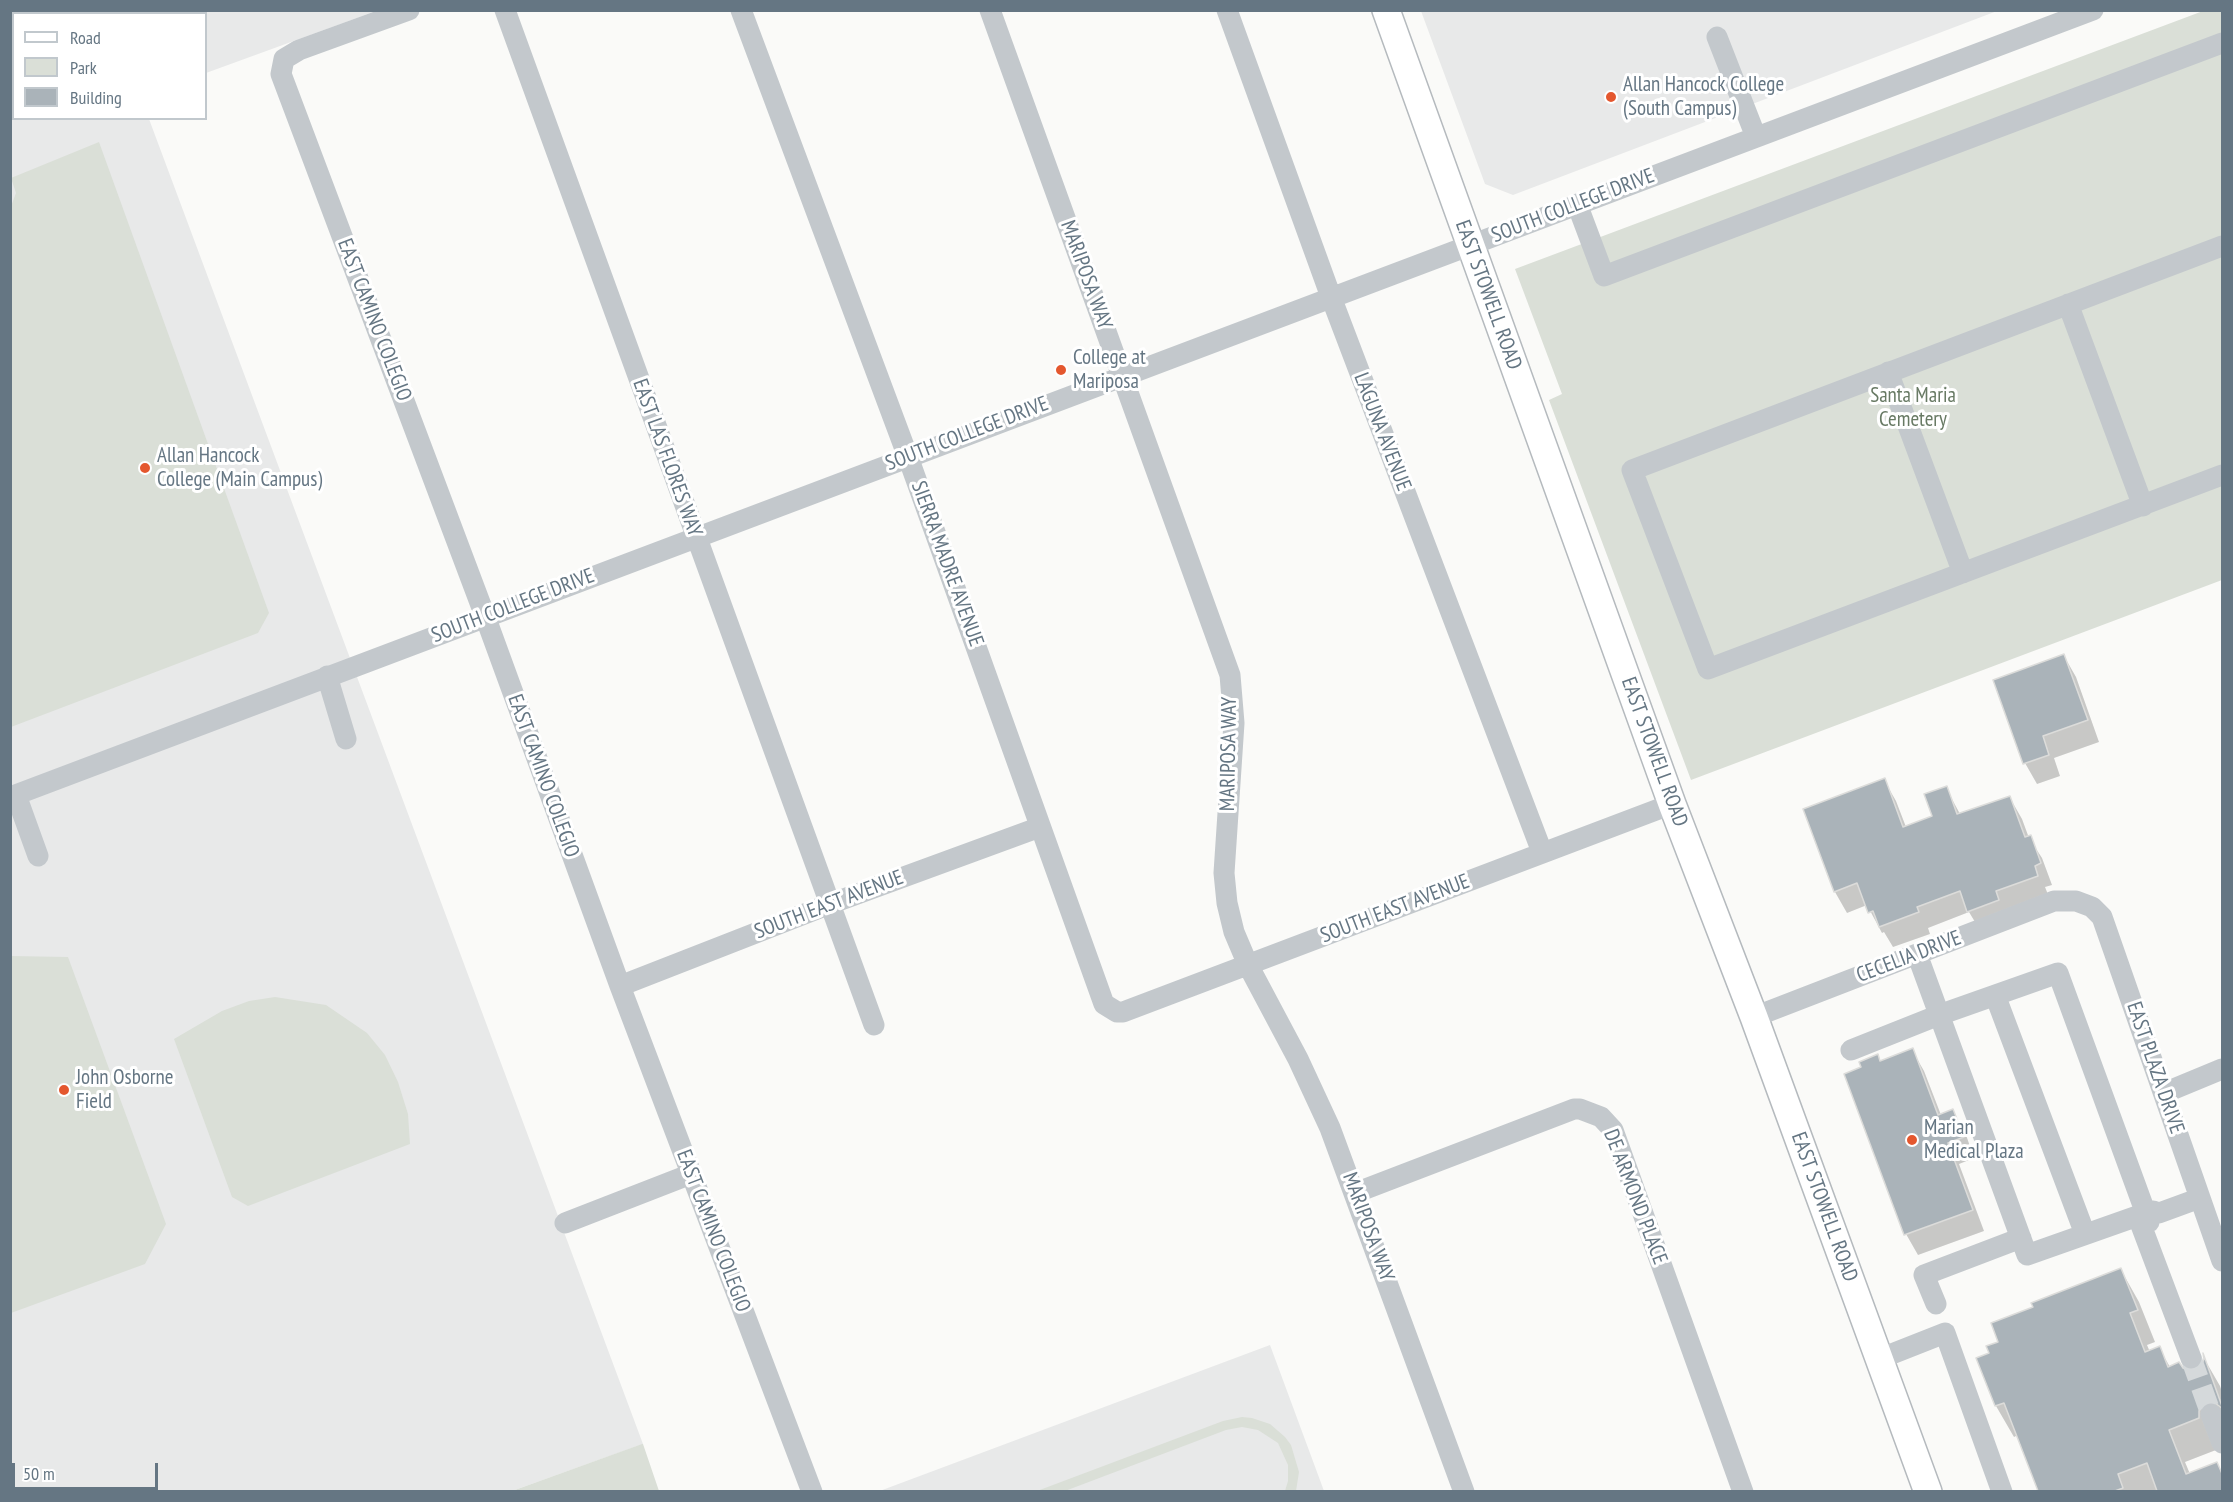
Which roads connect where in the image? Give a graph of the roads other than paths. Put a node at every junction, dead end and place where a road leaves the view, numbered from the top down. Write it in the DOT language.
graph roads {
  1 [pos="409,10"];
  2 [pos="505,10"];
  3 [pos="741,10"];
  4 [pos="990,10"];
  5 [pos="1227,10"];
  6 [pos="1386,10"];
  7 [pos="2093,10"];
  8 [pos="1717,37"];
  9 [pos="2223,43"];
  10 [pos="1756,137"];
  11 [pos="1577,204"];
  12 [pos="1470,245"];
  13 [pos="2221,251"];
  14 [pos="1331,297"];
  15 [pos="2068,304"];
  16 [pos="1888,372"];
  17 [pos="1122,376"];
  18 [pos="908,457"];
  19 [pos="2223,476"];
  20 [pos="2143,506"];
  21 [pos="696,537"];
  22 [pos="1963,573"];
  23 [pos="485,616"];
  24 [pos="327,676"];
  25 [pos="346,739"];
  26 [pos="13,796"];
  27 [pos="1672,804"];
  28 [pos="1040,827"];
  29 [pos="1542,852"];
  30 [pos="38,856"];
  31 [pos="2064,901"];
  32 [pos="830,904"];
  33 [pos="1917,954"];
  34 [pos="1248,965"];
  35 [pos="620,986"];
  36 [pos="1995,995"];
  37 [pos="1117,1012"];
  38 [pos="1939,1015"];
  39 [pos="1754,1017"];
  40 [pos="874,1025"];
  41 [pos="1851,1050"];
  42 [pos="2223,1070"];
  43 [pos="2164,1093"];
  44 [pos="691,1174"];
  45 [pos="1355,1193"];
  46 [pos="2200,1198"];
  47 [pos="2148,1218"];
  48 [pos="565,1223"];
  49 [pos="2085,1234"];
  50 [pos="2024,1247"];
  51 [pos="2223,1261"];
  52 [pos="1936,1304"];
  53 [pos="2191,1358"];
  54 [pos="1879,1359"];
  55 [pos="2211,1414"];
  56 [pos="2223,1443"];
  57 [pos="812,1491"];
  58 [pos="1464,1491"];
  59 [pos="1743,1491"];
  60 [pos="1928,1491"];
  61 [pos="2002,1491"];
  1 -- 23 [label="street, EAST CAMINO COLEGIO"];
  2 -- 21 [label="street, EAST LAS FLORES WAY"];
  3 -- 18 [label="street, SIERRA MADRE AVENUE"];
  4 -- 17 [label="street, MARIPOSA WAY"];
  5 -- 14 [label="street, LAGUNA AVENUE"];
  6 -- 12 [label="main road, EAST STOWELL ROAD"];
  7 -- 10 [label="street, SOUTH COLLEGE DRIVE"];
  8 -- 10 [label="street"];
  9 -- 11 [label="street"];
  10 -- 11 [label="street, SOUTH COLLEGE DRIVE"];
  11 -- 12 [label="street, SOUTH COLLEGE DRIVE"];
  12 -- 14 [label="street, SOUTH COLLEGE DRIVE"];
  12 -- 27 [label="main road, EAST STOWELL ROAD"];
  13 -- 15 [label="street"];
  14 -- 17 [label="street, SOUTH COLLEGE DRIVE"];
  14 -- 29 [label="street, LAGUNA AVENUE"];
  15 -- 16 [label="street"];
  15 -- 20 [label="street"];
  16 -- 22 [label="street"];
  16 -- 22 [label="street"];
  17 -- 18 [label="street, SOUTH COLLEGE DRIVE"];
  17 -- 34 [label="street, MARIPOSA WAY"];
  18 -- 21 [label="street, SOUTH COLLEGE DRIVE"];
  18 -- 28 [label="street, SIERRA MADRE AVENUE"];
  19 -- 20 [label="street"];
  20 -- 22 [label="street"];
  21 -- 23 [label="street, SOUTH COLLEGE DRIVE"];
  21 -- 32 [label="street, EAST LAS FLORES WAY"];
  23 -- 24 [label="street, SOUTH COLLEGE DRIVE"];
  23 -- 35 [label="street, EAST CAMINO COLEGIO"];
  24 -- 25 [label="street"];
  24 -- 26 [label="street, SOUTH COLLEGE DRIVE"];
  26 -- 30 [label="street"];
  27 -- 29 [label="street, SOUTH EAST AVENUE"];
  27 -- 39 [label="main road, EAST STOWELL ROAD"];
  28 -- 32 [label="street, SOUTH EAST AVENUE"];
  28 -- 37 [label="street, SIERRA MADRE AVENUE"];
  29 -- 34 [label="street, SOUTH EAST AVENUE"];
  31 -- 33 [label="street, CECELIA DRIVE"];
  31 -- 43 [label="street, EAST PLAZA DRIVE"];
  32 -- 35 [label="street, SOUTH EAST AVENUE"];
  32 -- 40 [label="street, EAST LAS FLORES WAY"];
  33 -- 38 [label="street"];
  33 -- 39 [label="street, CECELIA DRIVE"];
  34 -- 37 [label="street, SOUTH EAST AVENUE"];
  34 -- 45 [label="street, MARIPOSA WAY"];
  35 -- 44 [label="street, EAST CAMINO COLEGIO"];
  36 -- 38 [label="street"];
  36 -- 47 [label="street"];
  36 -- 49 [label="street"];
  38 -- 41 [label="street"];
  38 -- 50 [label="street"];
  39 -- 54 [label="main road, EAST STOWELL ROAD"];
  42 -- 43 [label="street"];
  43 -- 46 [label="street, EAST PLAZA DRIVE"];
  44 -- 48 [label="street"];
  44 -- 57 [label="street, EAST CAMINO COLEGIO"];
  45 -- 58 [label="street, MARIPOSA WAY"];
  45 -- 59 [label="street, DE ARMOND PLACE"];
  46 -- 47 [label="street"];
  46 -- 51 [label="street, EAST PLAZA DRIVE"];
  47 -- 49 [label="street"];
  47 -- 50 [label="street"];
  47 -- 53 [label="street"];
  49 -- 50 [label="street"];
  50 -- 52 [label="street"];
  54 -- 60 [label="main road, EAST STOWELL ROAD"];
  54 -- 61 [label="street"];
  55 -- 56 [label="street"];
}
